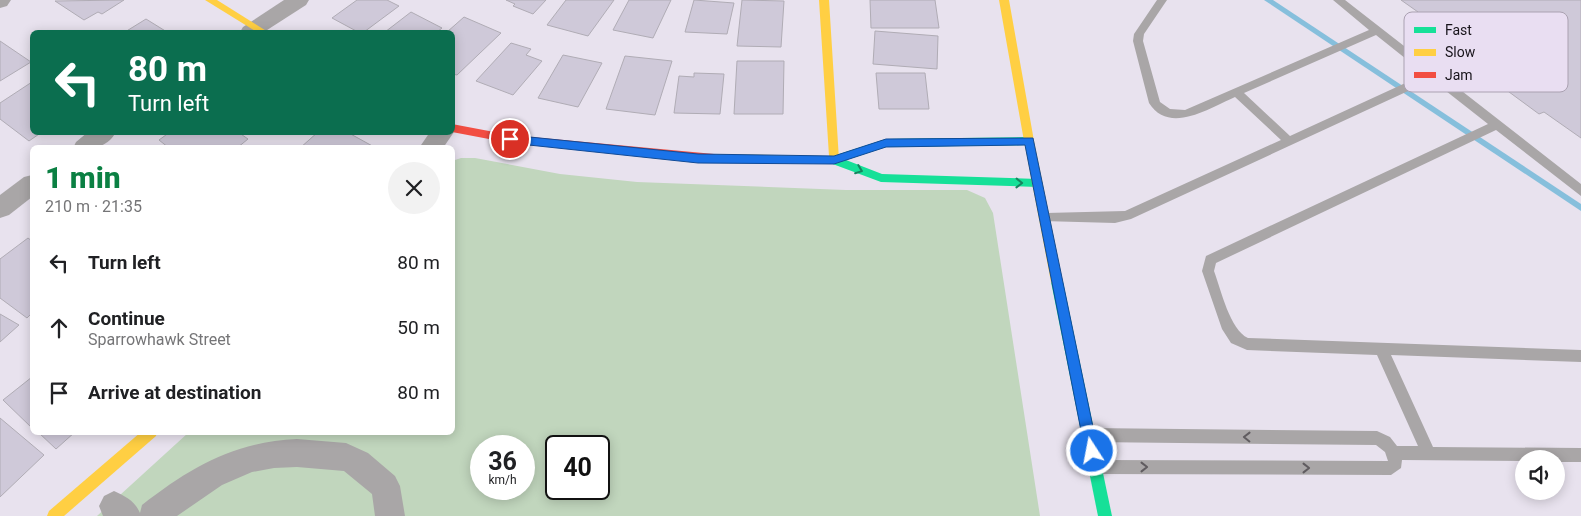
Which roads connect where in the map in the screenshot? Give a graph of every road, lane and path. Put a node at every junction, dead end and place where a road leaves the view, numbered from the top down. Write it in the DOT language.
graph roads {
  1 [pos="210,0"];
  2 [pos="299,0"];
  3 [pos="824,0"];
  4 [pos="1004,0"];
  5 [pos="1162,0"];
  6 [pos="1338,0"];
  7 [pos="255,30"];
  8 [pos="257,30"];
  9 [pos="1377,31"];
  10 [pos="1404,53"];
  11 [pos="1404,88"];
  12 [pos="1236,92"];
  13 [pos="1453,92"];
  14 [pos="1496,126"];
  15 [pos="455,129"];
  16 [pos="101,135"];
  17 [pos="441,135"];
  18 [pos="1029,141"];
  19 [pos="1289,141"];
  20 [pos="88,145"];
  21 [pos="433,145"];
  22 [pos="834,160"];
  23 [pos="1038,183"];
  24 [pos="30,186"];
  25 [pos="1581,191"];
  26 [pos="0,208"];
  27 [pos="1046,218"];
  28 [pos="1381,349"];
  29 [pos="1581,356"];
  30 [pos="148,435"];
  31 [pos="1089,435"];
  32 [pos="1394,453"];
  33 [pos="1429,454"];
  34 [pos="1581,455"];
  35 [pos="1095,467"];
  36 [pos="54,516"];
  37 [pos="154,516"];
  38 [pos="390,516"];
  39 [pos="1105,516"];
  1 -- 7 [label="street"];
  2 -- 8 [label="street"];
  3 -- 22 [label="street"];
  4 -- 18 [label="street"];
  5 -- 12 [label="lane"];
  6 -- 9 [label="lane"];
  9 -- 10 [label="lane"];
  9 -- 12 [label="lane"];
  11 -- 19 [label="lane"];
  12 -- 19 [label="lane"];
  13 -- 14 [label="lane"];
  14 -- 25 [label="lane"];
  14 -- 28 [label="lane"];
  15 -- 22 [label="street"];
  16 -- 20 [label="street"];
  17 -- 21 [label="street"];
  18 -- 22 [label="street"];
  18 -- 23 [label="street"];
  19 -- 27 [label="lane"];
  22 -- 23 [label="street, one-way"];
  23 -- 27 [label="street"];
  24 -- 26 [label="street"];
  27 -- 31 [label="street"];
  28 -- 29 [label="lane"];
  28 -- 33 [label="lane"];
  30 -- 36 [label="street"];
  32 -- 31 [label="lane, one-way"];
  31 -- 35 [label="street"];
  32 -- 33 [label="lane"];
  35 -- 32 [label="lane, one-way"];
  33 -- 34 [label="lane"];
  35 -- 39 [label="street"];
  37 -- 38 [label="street"];
}
